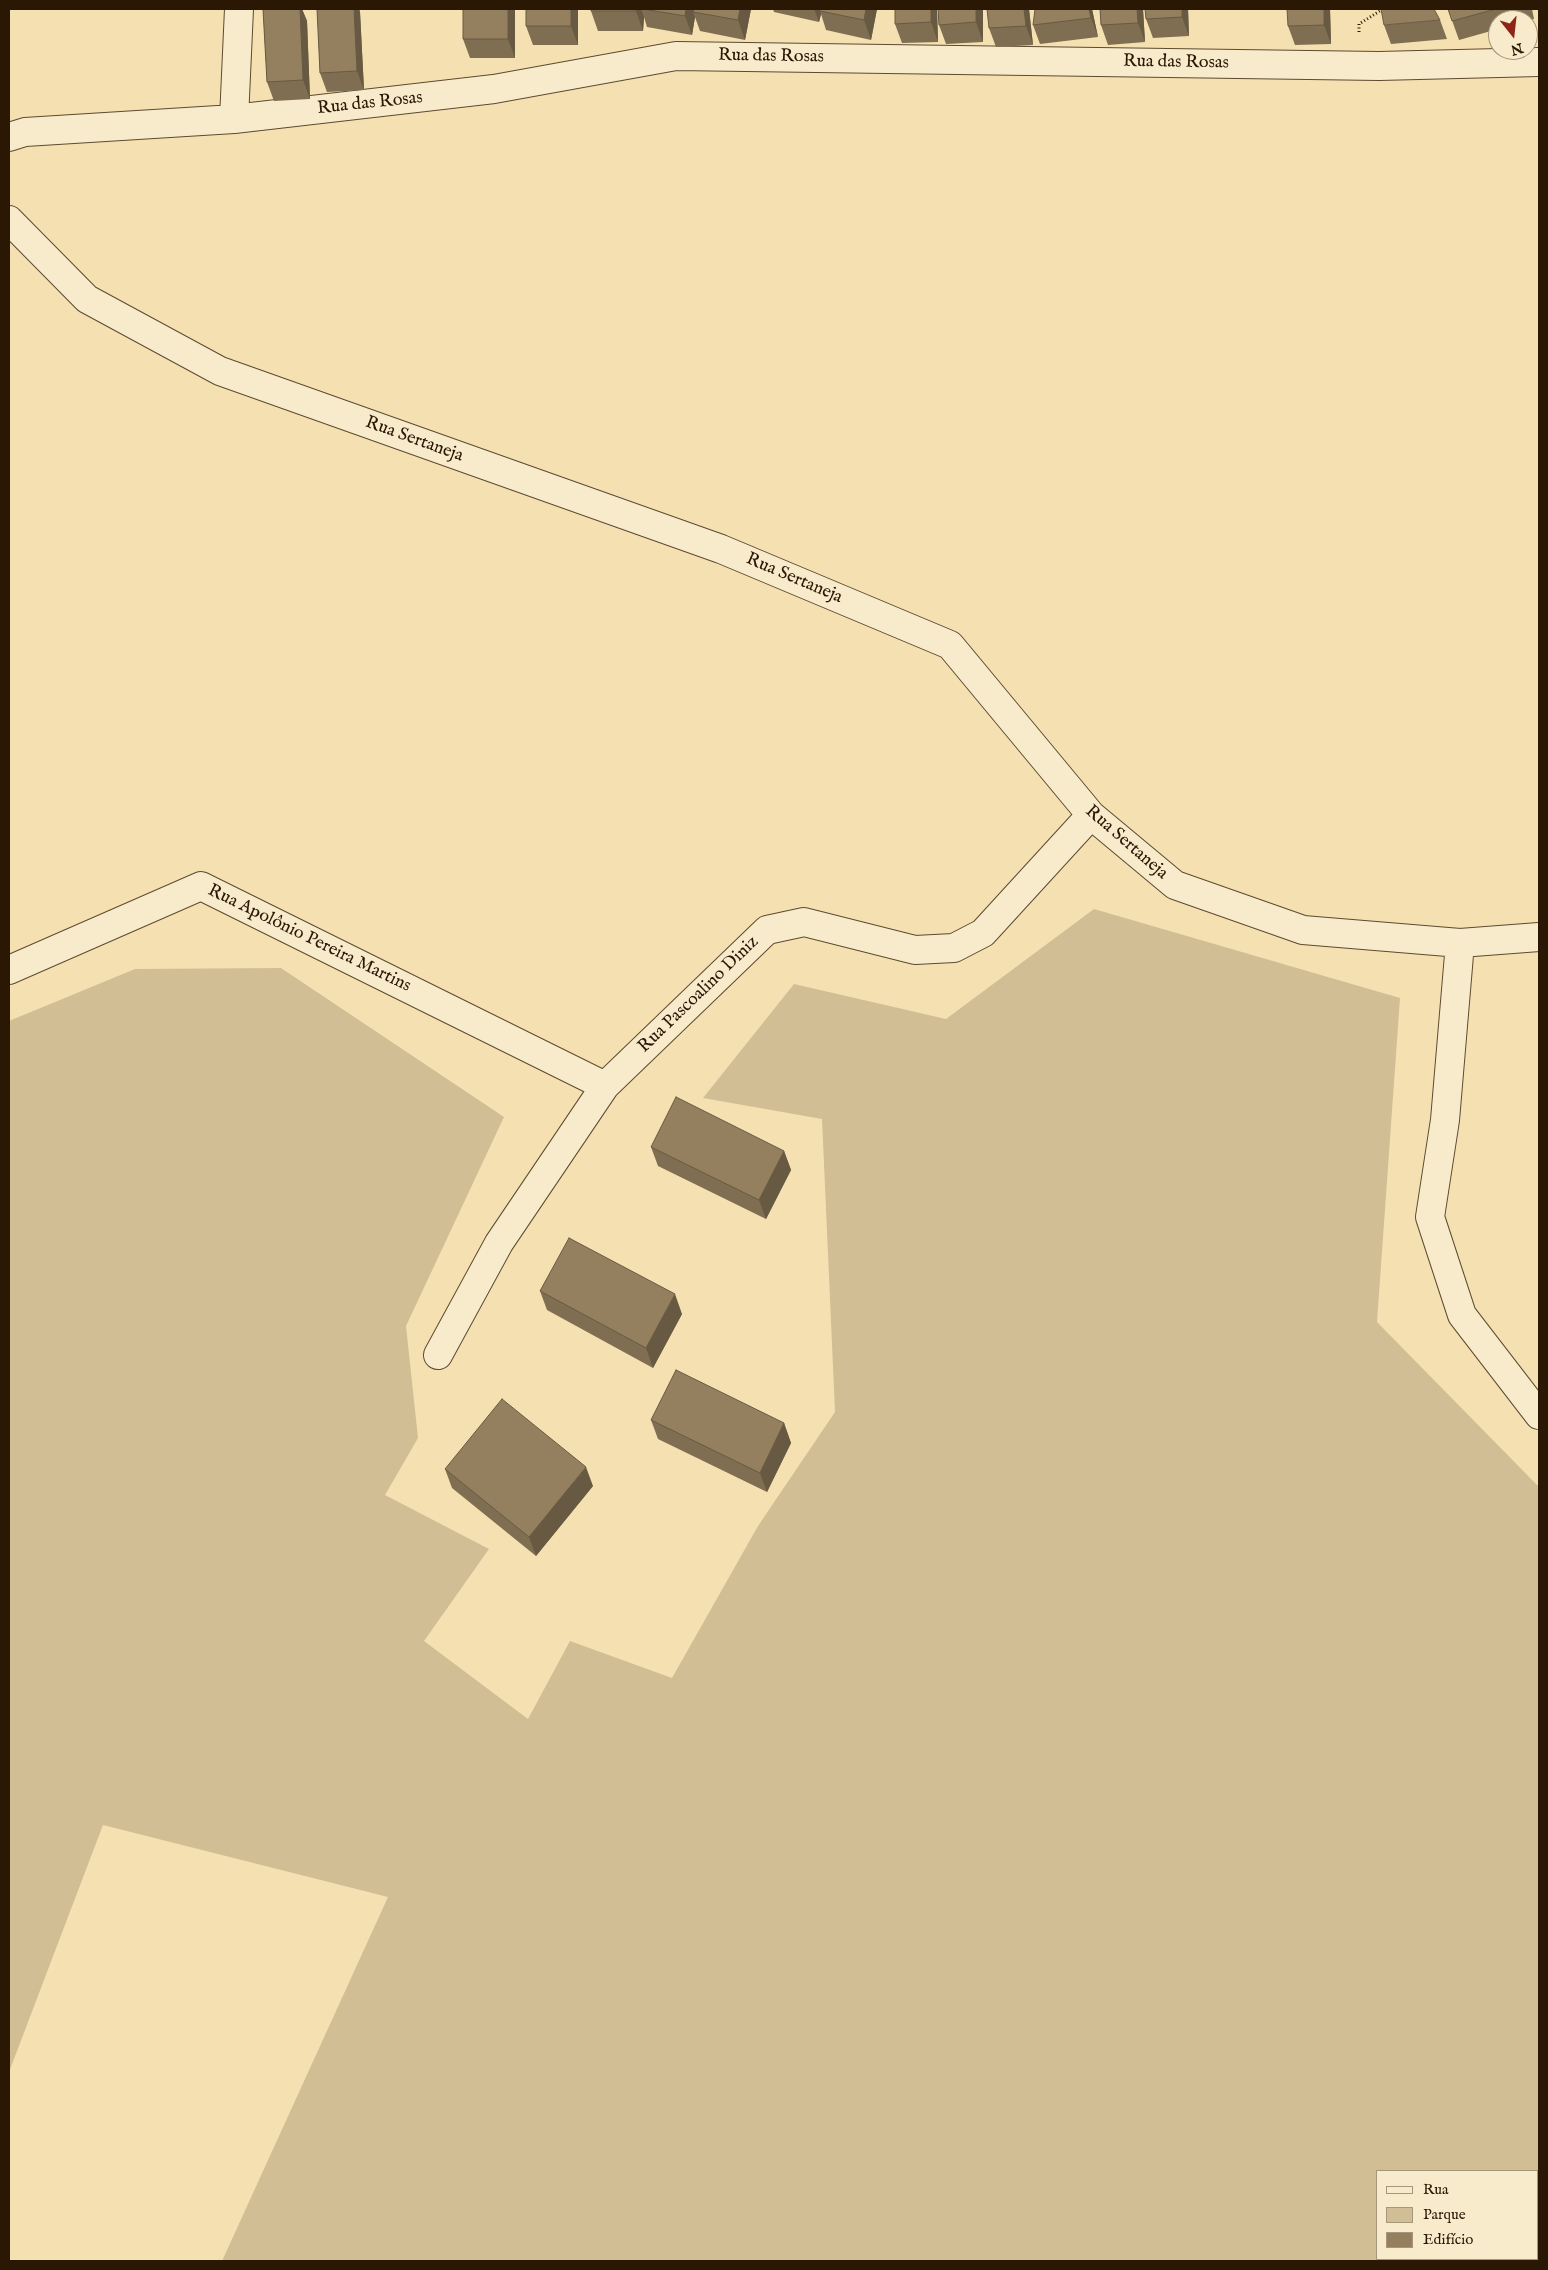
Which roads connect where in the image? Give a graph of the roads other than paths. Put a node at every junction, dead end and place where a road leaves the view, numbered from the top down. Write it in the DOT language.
graph roads {
  1 [pos="239,9"];
  2 [pos="1539,62"];
  3 [pos="234,119"];
  4 [pos="9,137"];
  5 [pos="9,220"];
  6 [pos="1090,815"];
  7 [pos="1539,937"];
  8 [pos="1460,943"];
  9 [pos="9,970"];
  10 [pos="605,1086"];
  11 [pos="438,1355"];
  12 [pos="1539,1415"];
  1 -- 3 [label="street"];
  2 -- 3 [label="street, Rua das Rosas"];
  3 -- 4 [label="street, Rua das Rosas"];
  5 -- 6 [label="street, Rua Sertaneja"];
  6 -- 8 [label="street, Rua Sertaneja"];
  6 -- 10 [label="street, Rua Pascoalino Diniz"];
  7 -- 8 [label="street, Rua Sertaneja"];
  8 -- 12 [label="street"];
  9 -- 10 [label="street, Rua Apolônio Pereira Martins"];
  10 -- 11 [label="street, Rua Pascoalino Diniz"];
}
